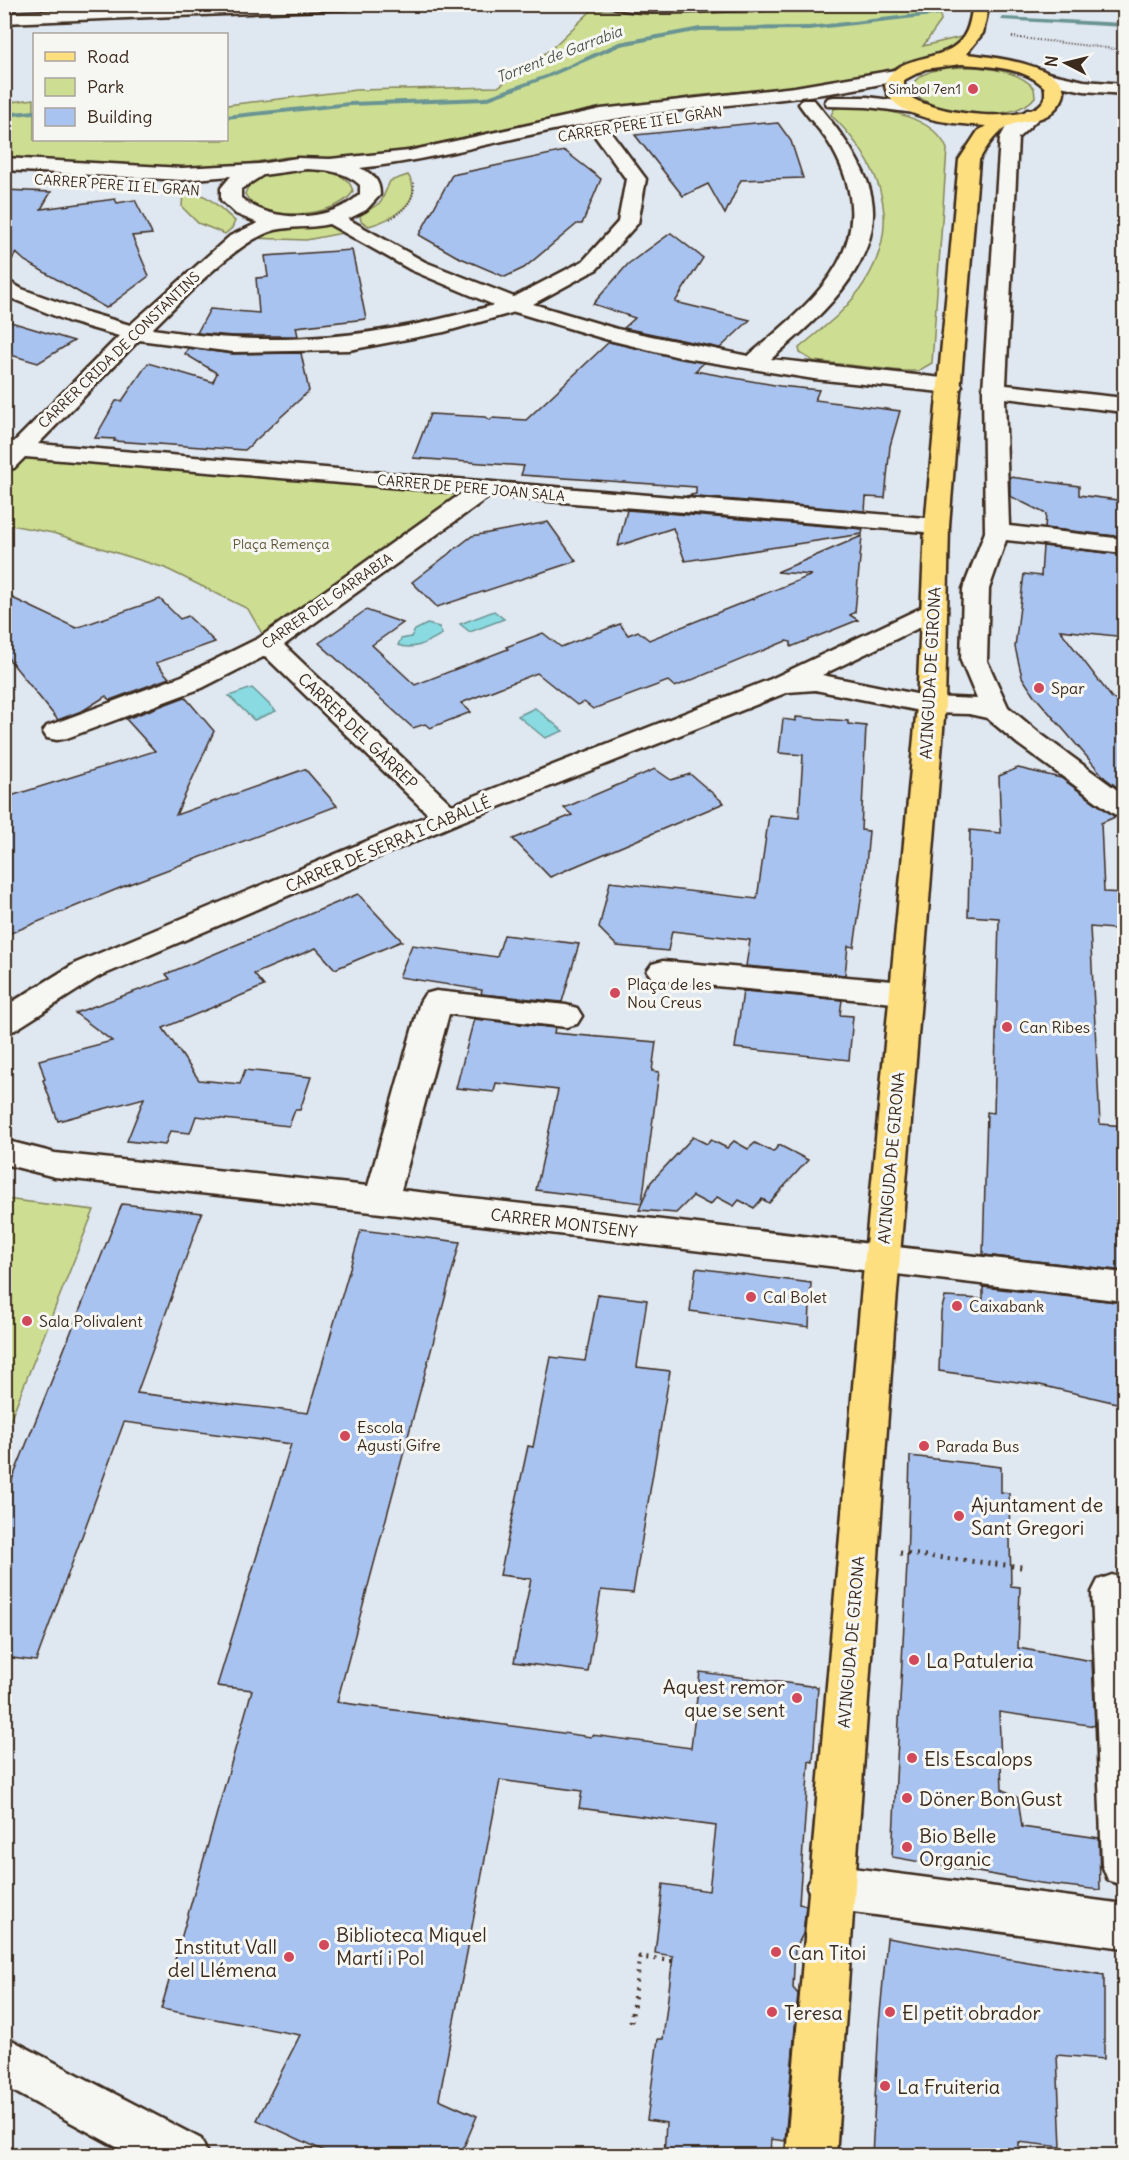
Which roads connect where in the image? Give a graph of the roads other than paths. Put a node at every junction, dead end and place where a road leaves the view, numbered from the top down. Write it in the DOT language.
graph roads {
  1 [pos="347,4"];
  2 [pos="617,4"];
  3 [pos="752,4"];
  4 [pos="981,4"];
  5 [pos="4,18"];
  6 [pos="977,30"];
  7 [pos="941,61"];
  8 [pos="1021,67"];
  9 [pos="901,74"];
  10 [pos="1043,77"];
  11 [pos="1125,88"];
  12 [pos="802,98"];
  13 [pos="1125,99"];
  14 [pos="914,106"];
  15 [pos="1040,111"];
  16 [pos="1008,119"];
  17 [pos="598,128"];
  18 [pos="960,146"];
  19 [pos="409,157"];
  20 [pos="4,164"];
  21 [pos="329,165"];
  22 [pos="263,169"];
  23 [pos="182,174"];
  24 [pos="4,176"];
  25 [pos="381,181"];
  26 [pos="233,197"];
  27 [pos="331,217"];
  28 [pos="284,221"];
  29 [pos="237,240"];
  30 [pos="4,285"];
  31 [pos="515,305"];
  32 [pos="134,333"];
  33 [pos="753,363"];
  34 [pos="951,386"];
  35 [pos="994,390"];
  36 [pos="1125,405"];
  37 [pos="8,454"];
  38 [pos="484,489"];
  39 [pos="937,526"];
  40 [pos="997,532"];
  41 [pos="1125,546"];
  42 [pos="934,611"];
  43 [pos="268,644"];
  44 [pos="782,685"];
  45 [pos="931,705"];
  46 [pos="996,711"];
  47 [pos="57,732"];
  48 [pos="1125,808"];
  49 [pos="448,817"];
  50 [pos="663,971"];
  51 [pos="904,993"];
  52 [pos="566,1016"];
  53 [pos="4,1022"];
  54 [pos="4,1152"];
  55 [pos="381,1200"];
  56 [pos="882,1261"];
  57 [pos="1125,1287"];
  58 [pos="1113,1592"];
  59 [pos="1125,1865"];
  60 [pos="831,1887"];
  61 [pos="1125,1926"];
  62 [pos="4,2060"];
  63 [pos="184,2156"];
  64 [pos="811,2156"];
  1 -- 5 [label="street"];
  2 -- 3 [label="street"];
  4 -- 6 [label="main road"];
  6 -- 7 [label="main road"];
  6 -- 8 [label="main road"];
  7 -- 8 [label="main road"];
  7 -- 9 [label="main road"];
  8 -- 10 [label="main road"];
  9 -- 12 [label="street, CARRER PERE II EL GRAN"];
  9 -- 14 [label="main road"];
  10 -- 11 [label="street"];
  10 -- 15 [label="main road"];
  12 -- 14 [label="street, CARRER PERE II EL GRAN"];
  12 -- 17 [label="street, CARRER PERE II EL GRAN"];
  12 -- 19 [label="street, CARRER PERE II EL GRAN"];
  12 -- 33 [label="street"];
  13 -- 15 [label="street"];
  14 -- 16 [label="main road"];
  14 -- 18 [label="main road"];
  15 -- 16 [label="main road"];
  15 -- 35 [label="street"];
  16 -- 18 [label="main road, AVINGUDA DE GIRONA"];
  17 -- 25 [label="street, CARRER PERE II EL GRAN"];
  17 -- 31 [label="street"];
  18 -- 34 [label="main road, AVINGUDA DE GIRONA"];
  19 -- 21 [label="street, CARRER PERE II EL GRAN"];
  19 -- 25 [label="street, CARRER PERE II EL GRAN"];
  20 -- 23 [label="street, CARRER PERE II EL GRAN"];
  21 -- 22 [label="street"];
  21 -- 25 [label="street"];
  22 -- 23 [label="street, CARRER PERE II EL GRAN"];
  22 -- 26 [label="street"];
  23 -- 26 [label="street, CARRER PERE II EL GRAN"];
  24 -- 26 [label="street, CARRER PERE II EL GRAN"];
  25 -- 27 [label="street"];
  26 -- 28 [label="street"];
  26 -- 29 [label="street"];
  27 -- 28 [label="street"];
  27 -- 31 [label="street"];
  28 -- 29 [label="street, CARRER CRIDA DE CONSTANTINS"];
  29 -- 32 [label="street, CARRER CRIDA DE CONSTANTINS"];
  30 -- 32 [label="street"];
  31 -- 32 [label="street"];
  31 -- 33 [label="street"];
  32 -- 37 [label="street, CARRER CRIDA DE CONSTANTINS"];
  33 -- 34 [label="street"];
  34 -- 39 [label="main road, AVINGUDA DE GIRONA"];
  35 -- 36 [label="street"];
  35 -- 40 [label="street"];
  37 -- 38 [label="street, CARRER DE PERE JOAN SALA"];
  38 -- 39 [label="street, CARRER DE PERE JOAN SALA"];
  38 -- 43 [label="street, CARRER DEL GARRABIA"];
  39 -- 42 [label="main road, AVINGUDA DE GIRONA"];
  40 -- 41 [label="street"];
  40 -- 46 [label="street"];
  42 -- 44 [label="street, CARRER DE SERRA I CABALLÉ"];
  42 -- 45 [label="main road, AVINGUDA DE GIRONA"];
  43 -- 47 [label="street, CARRER DEL GARRABIA"];
  43 -- 49 [label="street, CARRER DEL GÀRREP"];
  44 -- 45 [label="street, CARRER DE SERRA I CABALLÉ"];
  44 -- 49 [label="street, CARRER DE SERRA I CABALLÉ"];
  45 -- 46 [label="street, CARRER DE SERRA I CABALLÉ"];
  45 -- 51 [label="main road, AVINGUDA DE GIRONA"];
  46 -- 48 [label="street"];
  49 -- 53 [label="street, CARRER DE SERRA I CABALLÉ"];
  50 -- 51 [label="street"];
  51 -- 56 [label="main road, AVINGUDA DE GIRONA"];
  52 -- 55 [label="street"];
  54 -- 55 [label="street, CARRER MONTSENY"];
  55 -- 56 [label="street, CARRER MONTSENY"];
  56 -- 57 [label="street, CARRER MONTSENY"];
  56 -- 60 [label="main road, AVINGUDA DE GIRONA"];
  58 -- 59 [label="street"];
  60 -- 61 [label="street"];
  60 -- 64 [label="main road, AVINGUDA DE GIRONA"];
  62 -- 63 [label="street"];
}
